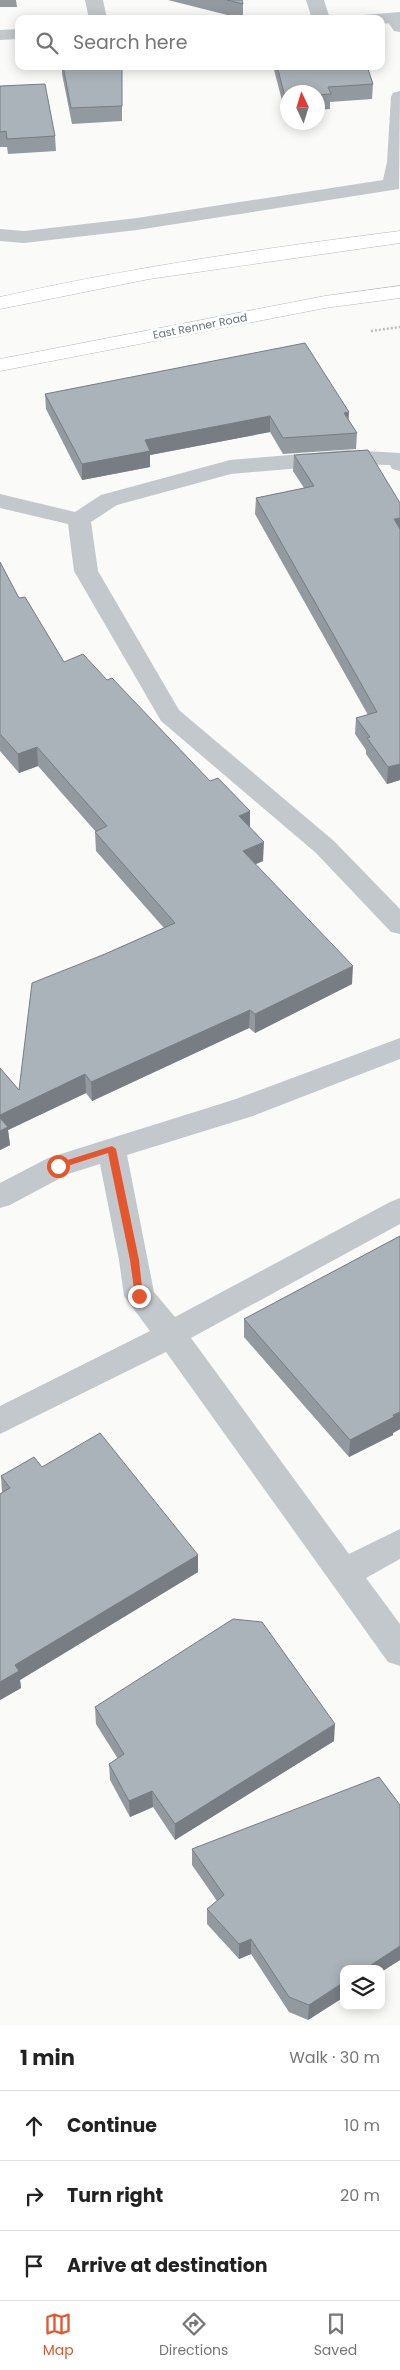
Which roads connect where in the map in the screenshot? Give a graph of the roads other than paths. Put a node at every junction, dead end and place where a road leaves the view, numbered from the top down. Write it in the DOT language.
graph roads {
  1 [pos="94,0"];
  2 [pos="315,0"];
  3 [pos="97,15"];
  4 [pos="320,15"];
  5 [pos="385,20"];
  6 [pos="398,20"];
  7 [pos="15,34"];
  8 [pos="0,35"];
  9 [pos="400,97"];
  10 [pos="0,235"];
  11 [pos="400,237"];
  12 [pos="400,292"];
  13 [pos="0,303"];
  14 [pos="0,364"];
  15 [pos="400,464"];
  16 [pos="0,501"];
  17 [pos="79,520"];
  18 [pos="400,925"];
  19 [pos="400,1048"];
  20 [pos="112,1149"];
  21 [pos="0,1197"];
  22 [pos="400,1210"];
  23 [pos="171,1334"];
  24 [pos="0,1421"];
  25 [pos="400,1543"];
  26 [pos="344,1573"];
  27 [pos="400,1651"];
  1 -- 3 [label="street"];
  2 -- 4 [label="street"];
  5 -- 6 [label="street"];
  7 -- 8 [label="street"];
  9 -- 10 [label="street"];
  11 -- 13 [label="main road"];
  12 -- 14 [label="main road, East Renner Road"];
  15 -- 17 [label="street"];
  16 -- 17 [label="street"];
  17 -- 18 [label="street"];
  19 -- 20 [label="street"];
  20 -- 21 [label="street"];
  20 -- 23 [label="street"];
  22 -- 23 [label="street"];
  23 -- 24 [label="street"];
  23 -- 26 [label="street"];
  25 -- 26 [label="street"];
  26 -- 27 [label="street"];
}
